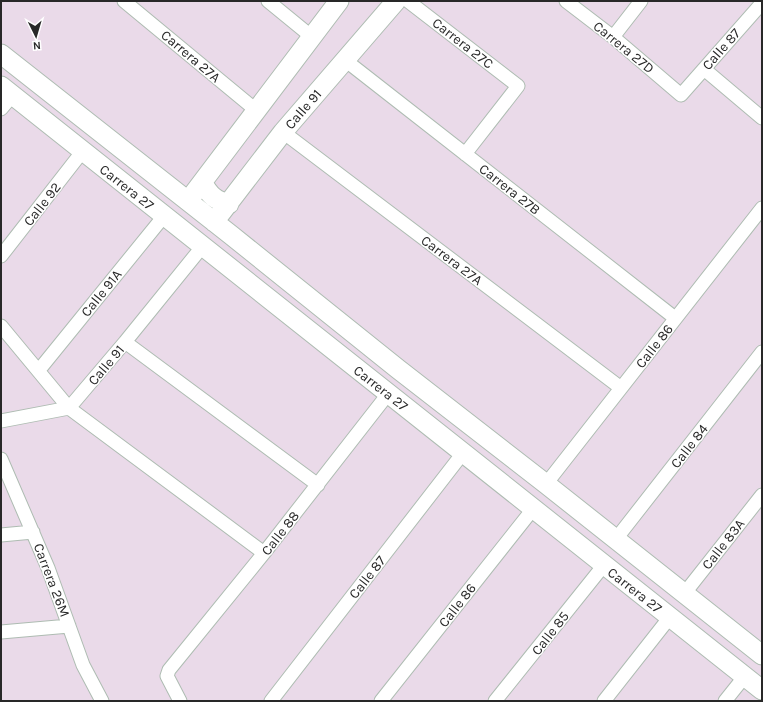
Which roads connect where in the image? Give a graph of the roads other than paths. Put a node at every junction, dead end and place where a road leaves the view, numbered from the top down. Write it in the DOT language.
graph roads {
  1 [pos="124,1"];
  2 [pos="268,1"];
  3 [pos="339,1"];
  4 [pos="396,1"];
  5 [pos="408,1"];
  6 [pos="566,1"];
  7 [pos="641,1"];
  8 [pos="762,3"];
  9 [pos="312,37"];
  10 [pos="613,37"];
  11 [pos="1,54"];
  12 [pos="345,60"];
  13 [pos="704,68"];
  14 [pos="681,95"];
  15 [pos="5,97"];
  16 [pos="257,111"];
  17 [pos="762,118"];
  18 [pos="283,132"];
  19 [pos="82,152"];
  20 [pos="465,154"];
  21 [pos="203,183"];
  22 [pos="188,201"];
  23 [pos="229,204"];
  24 [pos="762,208"];
  25 [pos="164,216"];
  26 [pos="214,222"];
  27 [pos="202,247"];
  28 [pos="1,256"];
  29 [pos="675,318"];
  30 [pos="1,326"];
  31 [pos="125,342"];
  32 [pos="762,352"];
  33 [pos="39,370"];
  34 [pos="621,388"];
  35 [pos="388,394"];
  36 [pos="69,408"];
  37 [pos="1,422"];
  38 [pos="463,453"];
  39 [pos="1,459"];
  40 [pos="546,484"];
  41 [pos="318,485"];
  42 [pos="762,495"];
  43 [pos="533,509"];
  44 [pos="33,532"];
  45 [pos="1,535"];
  46 [pos="616,539"];
  47 [pos="264,553"];
  48 [pos="604,565"];
  49 [pos="684,594"];
  50 [pos="670,617"];
  51 [pos="69,626"];
  52 [pos="1,632"];
  53 [pos="762,655"];
  54 [pos="745,676"];
  55 [pos="762,690"];
  56 [pos="102,701"];
  57 [pos="180,701"];
  58 [pos="271,701"];
  59 [pos="381,701"];
  60 [pos="496,701"];
  61 [pos="604,701"];
  62 [pos="725,701"];
  1 -- 16 [label="street, Carrera 27A"];
  2 -- 9 [label="street"];
  3 -- 9 [label="main road"];
  4 -- 12 [label="main road, Calle 91"];
  5 -- 20 [label="street, Carrera 27C"];
  6 -- 10 [label="street, Carrera 27D"];
  7 -- 10 [label="street"];
  8 -- 13 [label="street, Calle 87"];
  9 -- 16 [label="main road"];
  10 -- 14 [label="street, Carrera 27D"];
  11 -- 22 [label="main road, Carrera 27"];
  12 -- 18 [label="main road, Calle 91"];
  12 -- 20 [label="street, Carrera 27B"];
  13 -- 14 [label="street, Calle 87"];
  13 -- 17 [label="street"];
  15 -- 19 [label="main road, Carrera 27"];
  16 -- 21 [label="main road"];
  18 -- 23 [label="main road, Calle 91"];
  18 -- 34 [label="street, Carrera 27A"];
  19 -- 25 [label="main road, Carrera 27"];
  19 -- 28 [label="street, Calle 92"];
  20 -- 29 [label="street, Carrera 27B"];
  21 -- 22 [label="main road"];
  21 -- 23 [label="main road"];
  22 -- 26 [label="main road, Carrera 27"];
  23 -- 26 [label="main road, Calle 91"];
  24 -- 29 [label="street, Calle 86"];
  25 -- 27 [label="main road, Carrera 27"];
  25 -- 33 [label="street, Calle 91A"];
  26 -- 40 [label="main road, Carrera 27"];
  27 -- 31 [label="street, Calle 91"];
  27 -- 35 [label="main road, Carrera 27"];
  29 -- 34 [label="street, Calle 86"];
  30 -- 33 [label="street"];
  31 -- 36 [label="street, Calle 91"];
  31 -- 41 [label="street"];
  32 -- 46 [label="street, Calle 84"];
  33 -- 36 [label="street"];
  34 -- 40 [label="street, Calle 86"];
  35 -- 38 [label="main road, Carrera 27"];
  35 -- 41 [label="street, Calle 88"];
  36 -- 37 [label="street"];
  36 -- 47 [label="street"];
  38 -- 43 [label="main road, Carrera 27"];
  38 -- 58 [label="street, Calle 87"];
  39 -- 44 [label="street, Carrera 26M"];
  40 -- 46 [label="main road, Carrera 27"];
  41 -- 47 [label="street, Calle 88"];
  42 -- 49 [label="street, Calle 83A"];
  43 -- 48 [label="main road, Carrera 27"];
  43 -- 59 [label="street, Calle 86"];
  44 -- 45 [label="street"];
  44 -- 51 [label="street, Carrera 26M"];
  46 -- 49 [label="main road, Carrera 27"];
  47 -- 57 [label="street, Calle 88"];
  48 -- 50 [label="main road, Carrera 27"];
  48 -- 60 [label="street, Calle 85"];
  49 -- 53 [label="main road, Carrera 27"];
  50 -- 54 [label="main road, Carrera 27"];
  50 -- 61 [label="street"];
  51 -- 52 [label="street"];
  51 -- 56 [label="street, Carrera 26M"];
  54 -- 55 [label="main road, Carrera 27"];
  54 -- 62 [label="street"];
}
